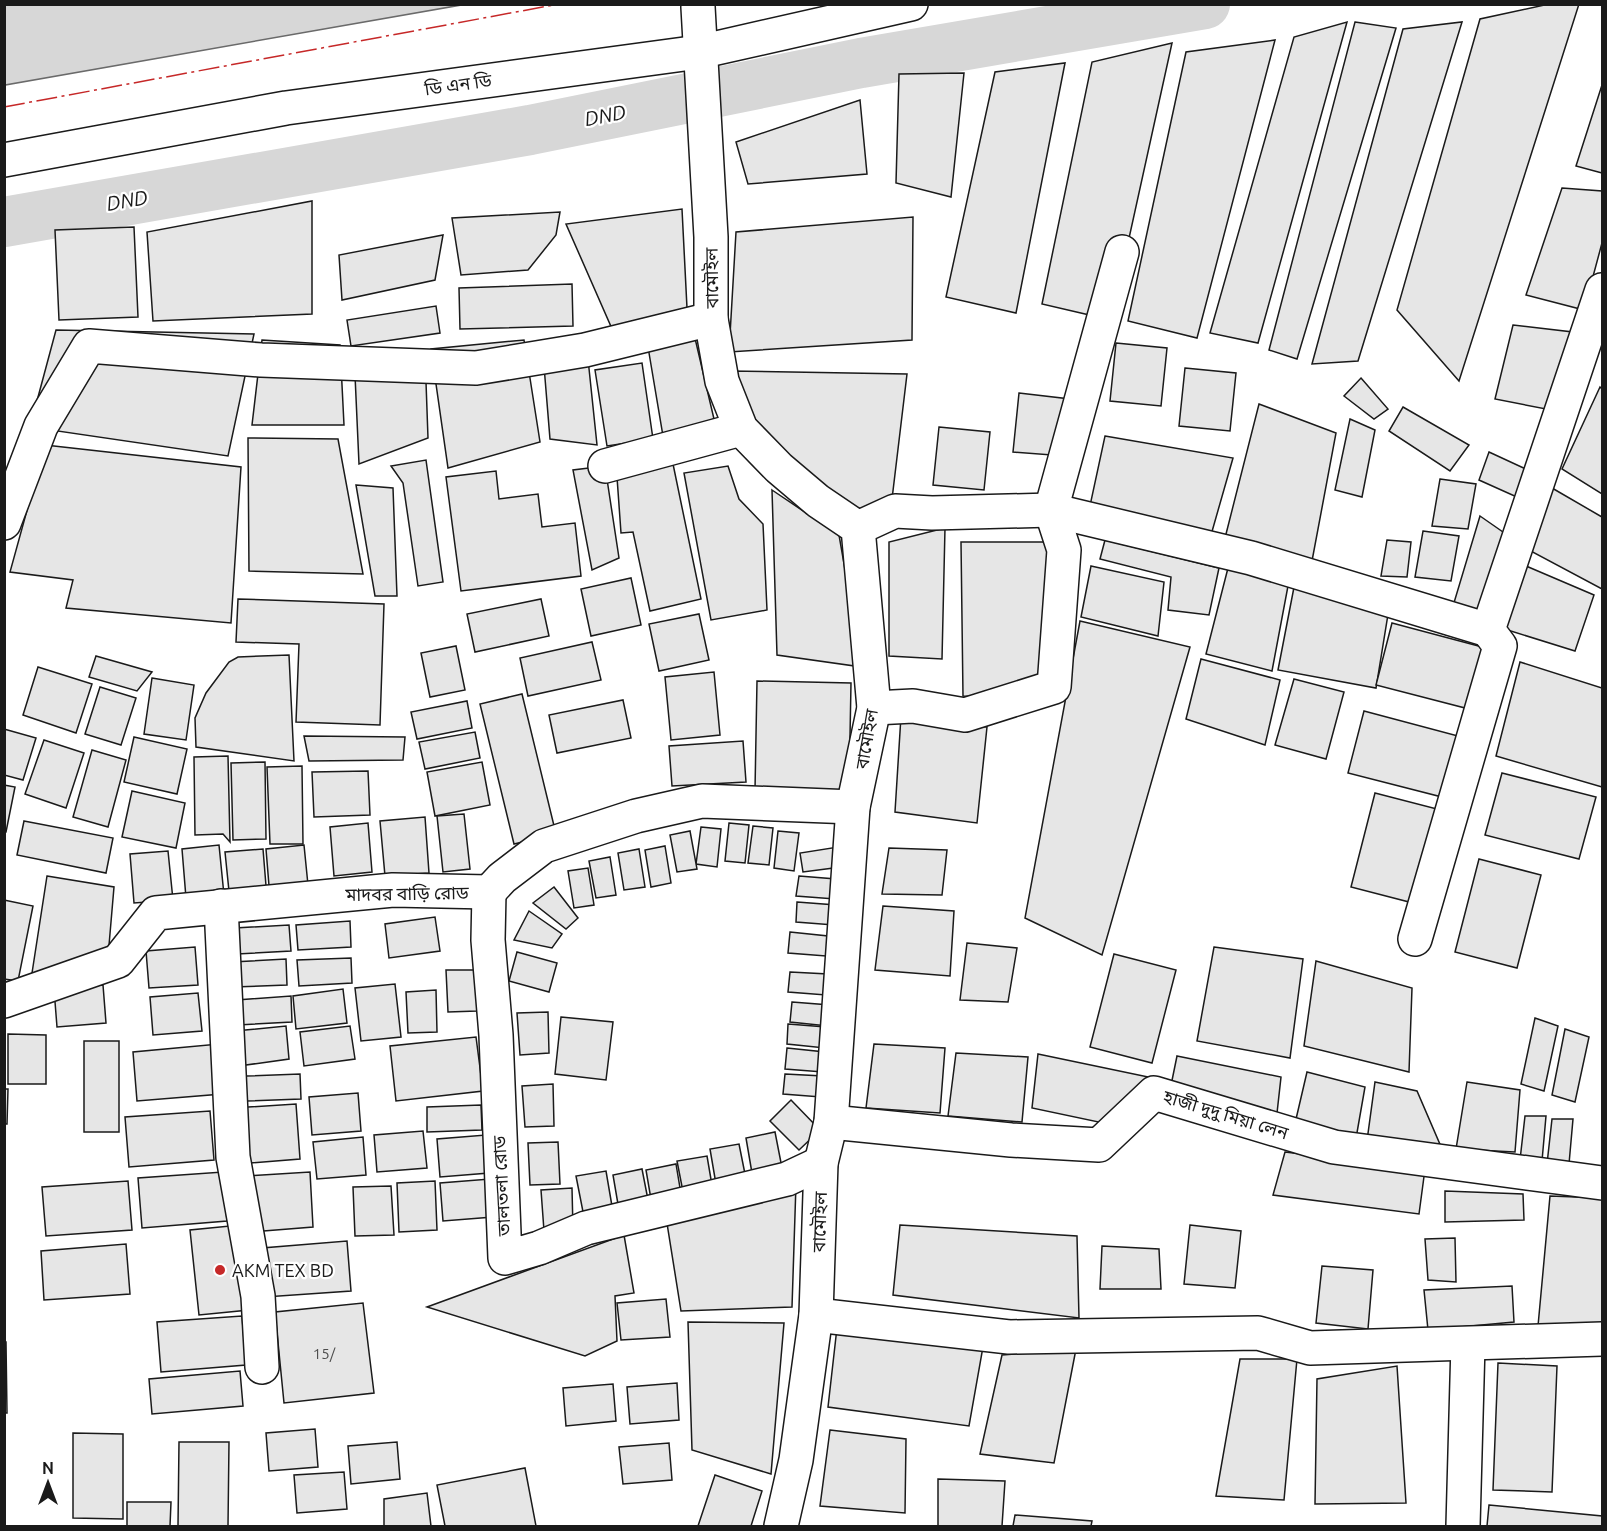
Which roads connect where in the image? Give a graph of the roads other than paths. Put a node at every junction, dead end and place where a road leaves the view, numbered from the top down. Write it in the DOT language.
graph roads {
  1 [pos="910,4"];
  2 [pos="698,7"];
  3 [pos="699,52"];
  4 [pos="4,160"];
  5 [pos="1122,252"];
  6 [pos="1602,290"];
  7 [pos="711,319"];
  8 [pos="741,429"];
  9 [pos="605,466"];
  10 [pos="1051,510"];
  11 [pos="4,523"];
  12 [pos="858,528"];
  13 [pos="1488,630"];
  14 [pos="874,708"];
  15 [pos="853,807"];
  16 [pos="489,892"];
  17 [pos="221,906"];
  18 [pos="1415,939"];
  19 [pos="4,1000"];
  20 [pos="831,1122"];
  21 [pos="821,1163"];
  22 [pos="1602,1183"];
  23 [pos="816,1315"];
  24 [pos="1602,1339"];
  25 [pos="1468,1344"];
  26 [pos="262,1367"];
  27 [pos="781,1527"];
  28 [pos="1463,1527"];
  1 -- 3 [label="street, ডি এন ডি"];
  2 -- 3 [label="street, বামৌইল"];
  3 -- 4 [label="street, ডি এন ডি"];
  3 -- 7 [label="street, বামৌইল"];
  5 -- 10 [label="street"];
  6 -- 13 [label="street"];
  7 -- 8 [label="street, বামৌইল"];
  7 -- 11 [label="street"];
  8 -- 9 [label="street"];
  8 -- 12 [label="street, বামৌইল"];
  10 -- 12 [label="street"];
  10 -- 13 [label="street"];
  10 -- 14 [label="street"];
  12 -- 14 [label="street, বামৌইল"];
  13 -- 18 [label="street"];
  14 -- 15 [label="street, বামৌইল"];
  15 -- 16 [label="street, মাদবর বাড়ি রোড"];
  15 -- 20 [label="street, বামৌইল"];
  16 -- 17 [label="street, মাদবর বাড়ি রোড"];
  16 -- 21 [label="street, তালতলা রোড"];
  17 -- 19 [label="street, মাদবর বাড়ি রোড"];
  17 -- 26 [label="street"];
  20 -- 21 [label="street, বামৌইল"];
  20 -- 22 [label="street, হাজী দুদু মিয়া লেন"];
  21 -- 23 [label="street, বামৌইল"];
  23 -- 25 [label="street"];
  23 -- 27 [label="street, বামৌইল"];
  24 -- 25 [label="street"];
  25 -- 28 [label="street"];
}
